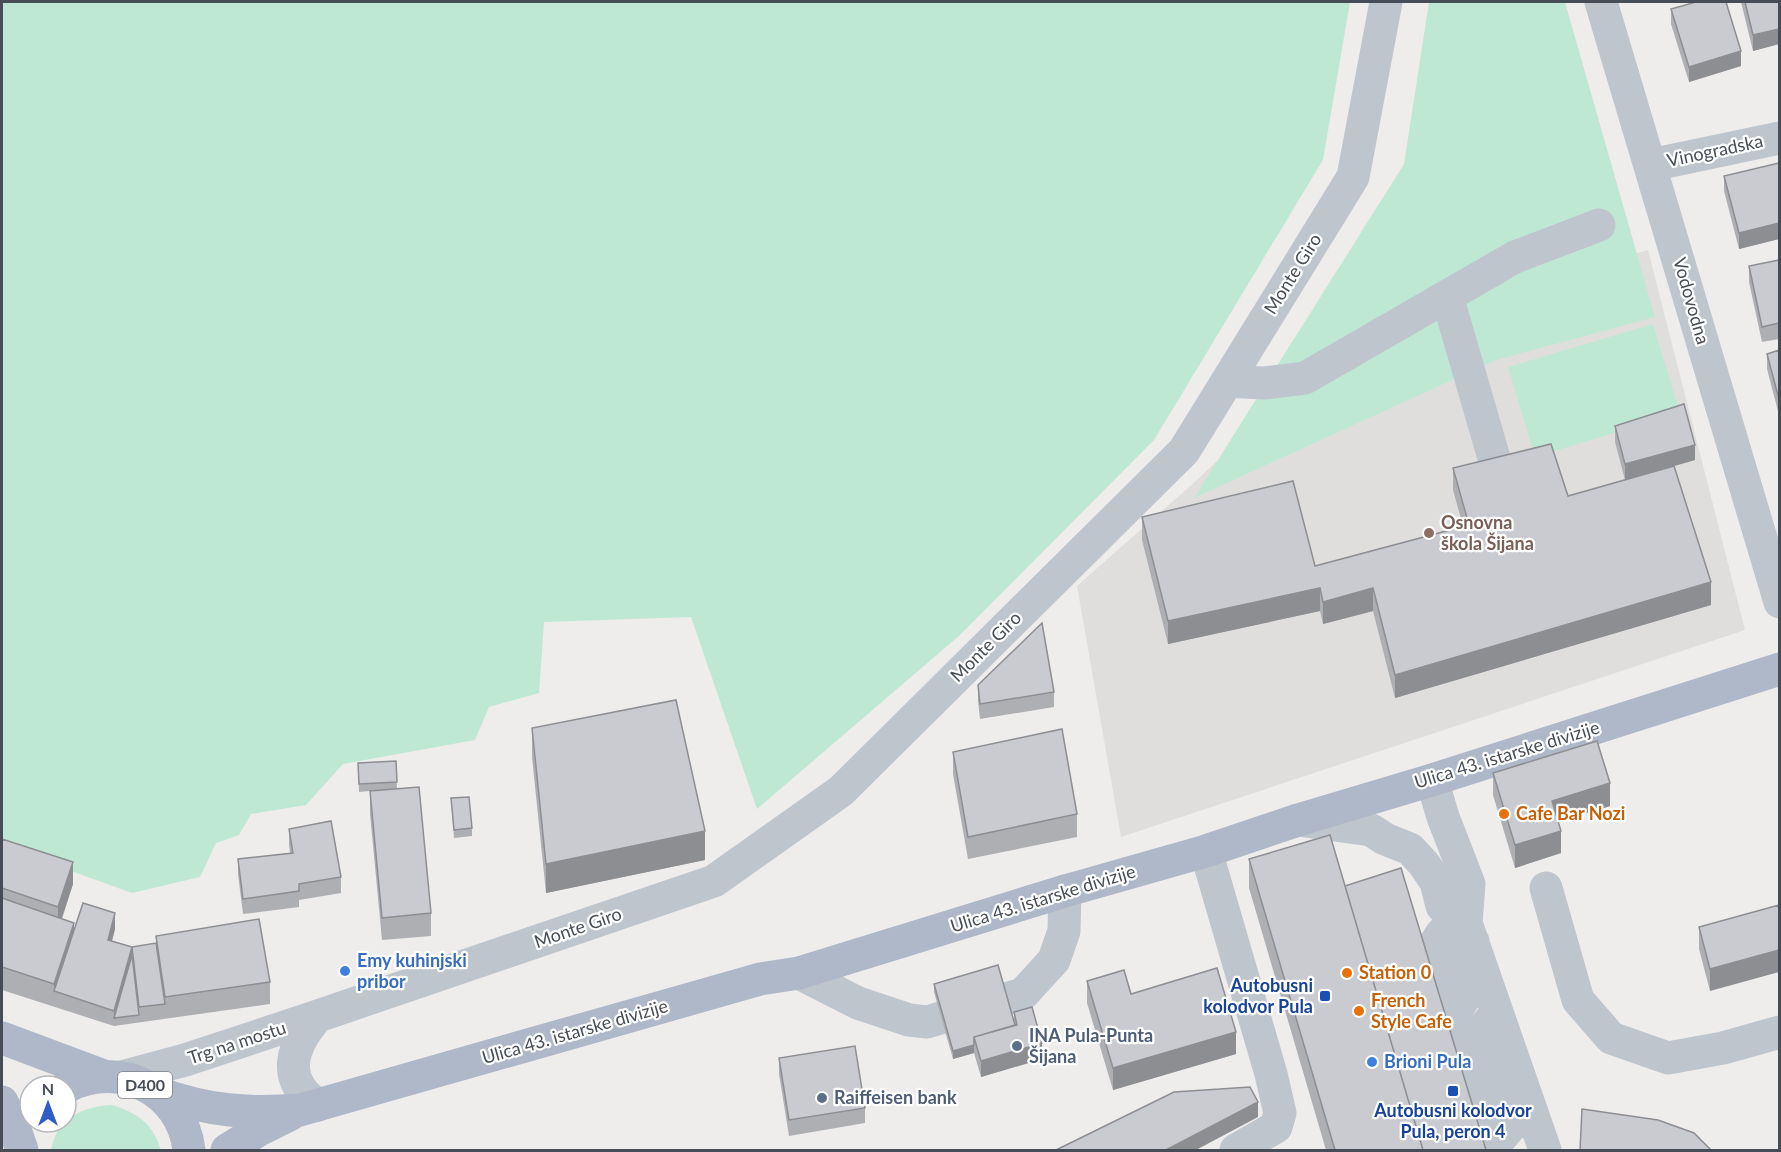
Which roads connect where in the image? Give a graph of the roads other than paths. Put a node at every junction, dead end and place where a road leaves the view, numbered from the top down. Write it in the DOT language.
graph roads {
  1 [pos="1386,2"];
  2 [pos="1601,2"];
  3 [pos="1779,138"];
  4 [pos="1651,165"];
  5 [pos="1599,225"];
  6 [pos="1447,296"];
  7 [pos="1227,381"];
  8 [pos="1494,458"];
  9 [pos="1779,602"];
  10 [pos="1779,669"];
  11 [pos="1432,780"];
  12 [pos="1298,820"];
  13 [pos="1206,851"];
  14 [pos="1546,888"];
  15 [pos="1065,891"];
  16 [pos="1474,945"];
  17 [pos="799,973"];
  18 [pos="1413,978"];
  19 [pos="1424,1014"];
  20 [pos="318,1016"];
  21 [pos="1501,1025"];
  22 [pos="1779,1032"];
  23 [pos="2,1038"];
  24 [pos="1435,1045"];
  25 [pos="1517,1070"];
  26 [pos="112,1076"];
  27 [pos="1444,1077"];
  28 [pos="78,1080"];
  29 [pos="158,1093"];
  30 [pos="2,1102"];
  31 [pos="1529,1106"];
  32 [pos="1456,1107"];
  33 [pos="309,1108"];
  34 [pos="27,1134"];
  35 [pos="1477,1145"];
  36 [pos="22,1150"];
  37 [pos="189,1150"];
  38 [pos="228,1150"];
  39 [pos="1236,1150"];
  40 [pos="1545,1150"];
  1 -- 7 [label="street, Monte Giro"];
  2 -- 4 [label="street, Vodovodna"];
  3 -- 4 [label="street, Vinogradska"];
  4 -- 9 [label="street, Vodovodna"];
  5 -- 6 [label="street"];
  6 -- 7 [label="street"];
  6 -- 8 [label="street"];
  7 -- 20 [label="street, Monte Giro"];
  10 -- 11 [label="main road, Ulica 43. istarske divizije"];
  11 -- 12 [label="main road, Ulica 43. istarske divizije"];
  11 -- 16 [label="street"];
  12 -- 13 [label="main road, Ulica 43. istarske divizije"];
  12 -- 16 [label="street"];
  13 -- 15 [label="main road, Ulica 43. istarske divizije"];
  13 -- 39 [label="street"];
  14 -- 22 [label="street"];
  15 -- 17 [label="main road, Ulica 43. istarske divizije"];
  15 -- 17 [label="street"];
  16 -- 18 [label="street"];
  16 -- 19 [label="street"];
  16 -- 21 [label="street"];
  16 -- 24 [label="street"];
  17 -- 33 [label="main road, Ulica 43. istarske divizije"];
  20 -- 26 [label="street, Trg na mostu"];
  20 -- 33 [label="street"];
  21 -- 25 [label="street"];
  21 -- 27 [label="street"];
  21 -- 32 [label="street"];
  23 -- 26 [label="main road, D400"];
  25 -- 31 [label="street"];
  25 -- 35 [label="street"];
  26 -- 28 [label="main road, Trg na mostu / D400"];
  26 -- 29 [label="main road, D400"];
  29 -- 33 [label="main road, Ulica 43. istarske divizije"];
  29 -- 37 [label="main road, D400"];
  30 -- 36 [label="main road"];
  31 -- 35 [label="street"];
  31 -- 40 [label="street"];
  33 -- 38 [label="main road, Ulica 43. istarske divizije"];
  34 -- 36 [label="main road"];
}
